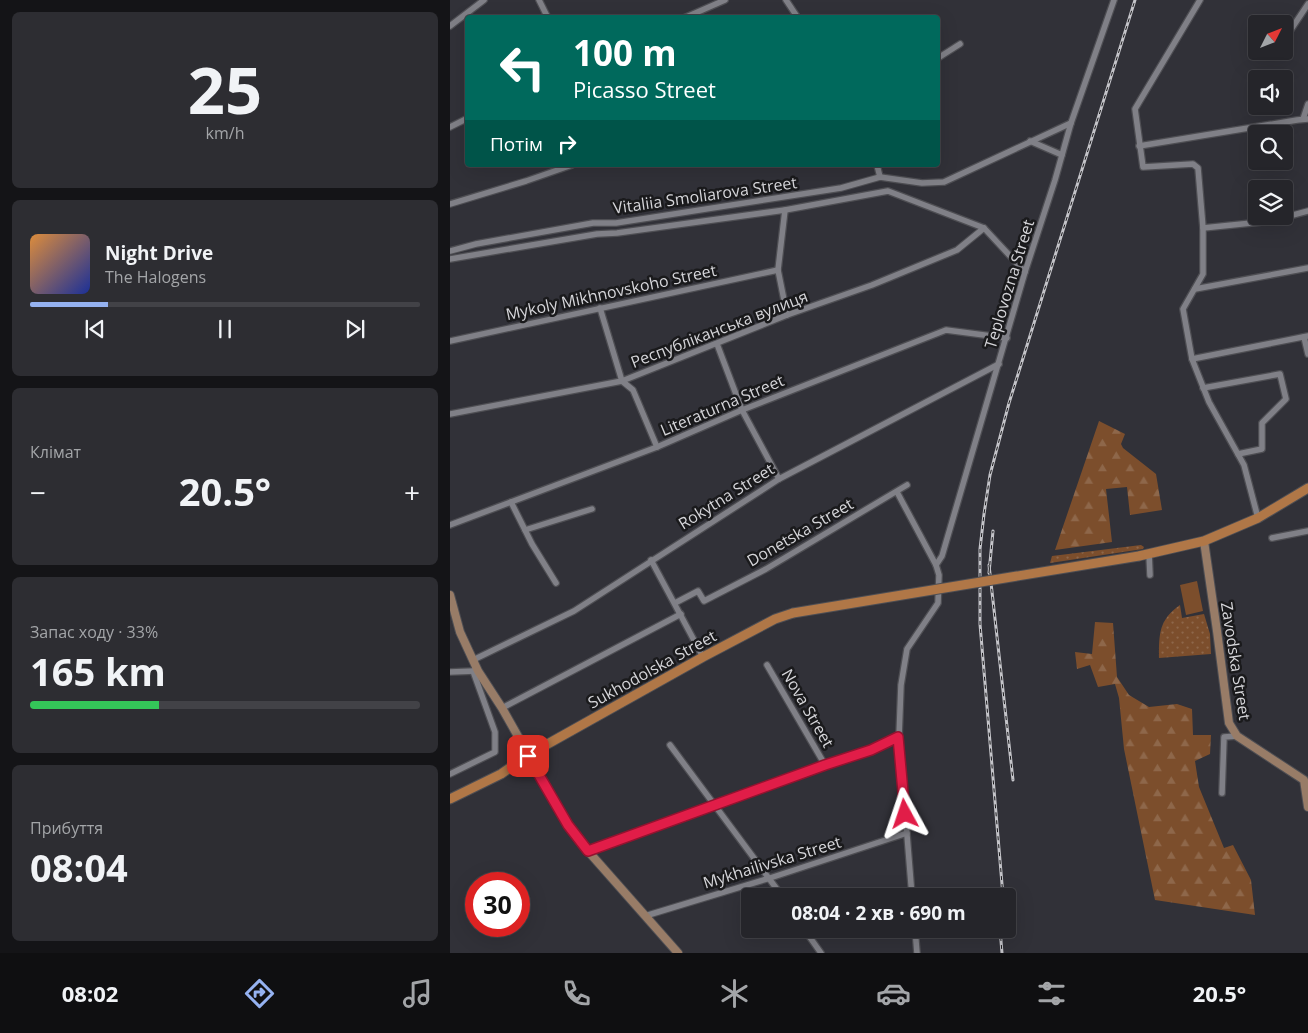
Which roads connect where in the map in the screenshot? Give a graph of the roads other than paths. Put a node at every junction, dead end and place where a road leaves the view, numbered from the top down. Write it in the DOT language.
graph roads {
  1 [pos="484,0"];
  2 [pos="539,0"];
  3 [pos="725,0"];
  4 [pos="786,0"];
  5 [pos="1114,0"];
  6 [pos="1200,0"];
  7 [pos="1308,4"];
  8 [pos="546,15"];
  9 [pos="691,15"];
  10 [pos="796,15"];
  11 [pos="450,26"];
  12 [pos="1293,26"];
  13 [pos="960,44"];
  14 [pos="940,57"];
  15 [pos="1308,104"];
  16 [pos="1306,119"];
  17 [pos="465,120"];
  18 [pos="1071,123"];
  19 [pos="450,127"];
  20 [pos="1030,141"];
  21 [pos="1140,146"];
  22 [pos="1062,155"];
  23 [pos="566,167"];
  24 [pos="878,167"];
  25 [pos="880,177"];
  26 [pos="450,204"];
  27 [pos="785,210"];
  28 [pos="1308,211"];
  29 [pos="984,228"];
  30 [pos="1203,228"];
  31 [pos="450,250"];
  32 [pos="450,259"];
  33 [pos="1308,268"];
  34 [pos="778,270"];
  35 [pos="1026,272"];
  36 [pos="1195,290"];
  37 [pos="600,308"];
  38 [pos="787,316"];
  39 [pos="1306,337"];
  40 [pos="1007,338"];
  41 [pos="450,341"];
  42 [pos="717,344"];
  43 [pos="1308,354"];
  44 [pos="1192,359"];
  45 [pos="999,364"];
  46 [pos="622,382"];
  47 [pos="1204,388"];
  48 [pos="742,410"];
  49 [pos="450,414"];
  50 [pos="657,446"];
  51 [pos="1238,454"];
  52 [pos="778,479"];
  53 [pos="907,485"];
  54 [pos="1308,488"];
  55 [pos="897,492"];
  56 [pos="511,502"];
  57 [pos="592,509"];
  58 [pos="1258,518"];
  59 [pos="450,525"];
  60 [pos="525,530"];
  61 [pos="1308,531"];
  62 [pos="1272,538"];
  63 [pos="1204,540"];
  64 [pos="1149,554"];
  65 [pos="651,560"];
  66 [pos="936,565"];
  67 [pos="1150,575"];
  68 [pos="556,583"];
  69 [pos="450,595"];
  70 [pos="675,604"];
  71 [pos="681,614"];
  72 [pos="703,657"];
  73 [pos="473,660"];
  74 [pos="767,665"];
  75 [pos="476,671"];
  76 [pos="450,672"];
  77 [pos="502,708"];
  78 [pos="1236,736"];
  79 [pos="898,737"];
  80 [pos="670,745"];
  81 [pos="528,756"];
  82 [pos="825,765"];
  83 [pos="450,774"];
  84 [pos="1306,779"];
  85 [pos="1222,793"];
  86 [pos="450,799"];
  87 [pos="715,806"];
  88 [pos="1308,807"];
  89 [pos="907,833"];
  90 [pos="588,851"];
  91 [pos="770,878"];
  92 [pos="777,888"];
  93 [pos="911,888"];
  94 [pos="645,916"];
  95 [pos="810,938"];
  96 [pos="916,938"];
  97 [pos="678,953"];
  98 [pos="821,953"];
  99 [pos="917,953"];
  1 -- 11 [label="street"];
  2 -- 8 [label="street"];
  3 -- 9 [label="street"];
  4 -- 10 [label="street"];
  5 -- 18 [label="street, Teplovozna Street"];
  6 -- 21 [label="street"];
  7 -- 12 [label="street"];
  13 -- 14 [label="street"];
  15 -- 16 [label="street"];
  16 -- 21 [label="street"];
  17 -- 19 [label="street"];
  18 -- 20 [label="street, Vitaliia Smoliarova Street"];
  18 -- 22 [label="street, Teplovozna Street"];
  20 -- 22 [label="street"];
  20 -- 25 [label="street, Vitaliia Smoliarova Street"];
  21 -- 30 [label="street"];
  22 -- 35 [label="street, Teplovozna Street"];
  23 -- 26 [label="street"];
  24 -- 25 [label="street"];
  25 -- 31 [label="street, Vitaliia Smoliarova Street"];
  27 -- 29 [label="street, Vitaliia Smoliarova Street"];
  27 -- 32 [label="street, Vitaliia Smoliarova Street"];
  27 -- 34 [label="street"];
  28 -- 30 [label="street"];
  29 -- 35 [label="street, Vitaliia Smoliarova Street"];
  29 -- 38 [label="street, Республіканська вулиця"];
  30 -- 36 [label="street"];
  33 -- 36 [label="street"];
  34 -- 37 [label="street, Mykoly Mikhnovskoho Street"];
  34 -- 38 [label="street"];
  35 -- 40 [label="street, Teplovozna Street"];
  36 -- 44 [label="street"];
  37 -- 41 [label="street, Mykoly Mikhnovskoho Street"];
  37 -- 46 [label="street"];
  38 -- 42 [label="street, Республіканська вулиця"];
  39 -- 43 [label="street"];
  39 -- 44 [label="street"];
  40 -- 45 [label="street, Teplovozna Street"];
  40 -- 48 [label="street, Literaturna Street"];
  42 -- 46 [label="street, Республіканська вулиця"];
  42 -- 48 [label="street"];
  44 -- 47 [label="street"];
  45 -- 52 [label="street, Rokytna Street"];
  45 -- 66 [label="street, Teplovozna Street"];
  46 -- 49 [label="street, Республіканська вулиця"];
  46 -- 50 [label="street"];
  47 -- 51 [label="street"];
  47 -- 51 [label="street"];
  48 -- 50 [label="street, Literaturna Street"];
  48 -- 52 [label="street"];
  50 -- 56 [label="street, Literaturna Street"];
  51 -- 58 [label="street"];
  52 -- 65 [label="street, Rokytna Street"];
  53 -- 55 [label="street"];
  54 -- 58 [label="main road, Sukhodolska Street"];
  55 -- 66 [label="street"];
  55 -- 70 [label="street"];
  56 -- 59 [label="street, Literaturna Street"];
  56 -- 60 [label="street"];
  57 -- 60 [label="street"];
  58 -- 63 [label="main road, Sukhodolska Street"];
  60 -- 68 [label="street"];
  61 -- 62 [label="street"];
  63 -- 64 [label="main road, Sukhodolska Street"];
  63 -- 78 [label="street, Zavodska Street"];
  64 -- 67 [label="street"];
  64 -- 72 [label="main road, Sukhodolska Street, bridge"];
  65 -- 70 [label="street"];
  65 -- 73 [label="street, Rokytna Street"];
  66 -- 79 [label="street"];
  69 -- 73 [label="street"];
  70 -- 71 [label="street"];
  71 -- 72 [label="street"];
  71 -- 77 [label="street"];
  72 -- 81 [label="main road, Sukhodolska Street"];
  73 -- 75 [label="street"];
  74 -- 82 [label="street, Nova Street"];
  75 -- 76 [label="street"];
  75 -- 77 [label="street"];
  75 -- 83 [label="street"];
  77 -- 81 [label="street"];
  78 -- 84 [label="street, Zavodska Street"];
  78 -- 85 [label="street"];
  79 -- 82 [label="street"];
  79 -- 89 [label="street"];
  80 -- 87 [label="street"];
  81 -- 86 [label="main road, Sukhodolska Street"];
  81 -- 90 [label="street"];
  82 -- 87 [label="street"];
  84 -- 88 [label="street, Zavodska Street"];
  87 -- 90 [label="street"];
  87 -- 91 [label="street"];
  89 -- 91 [label="street, Mykhailivska Street"];
  89 -- 93 [label="street"];
  90 -- 94 [label="street"];
  91 -- 92 [label="street"];
  91 -- 94 [label="street, Mykhailivska Street"];
  94 -- 97 [label="street"];
  95 -- 98 [label="street"];
  96 -- 99 [label="street"];
}
